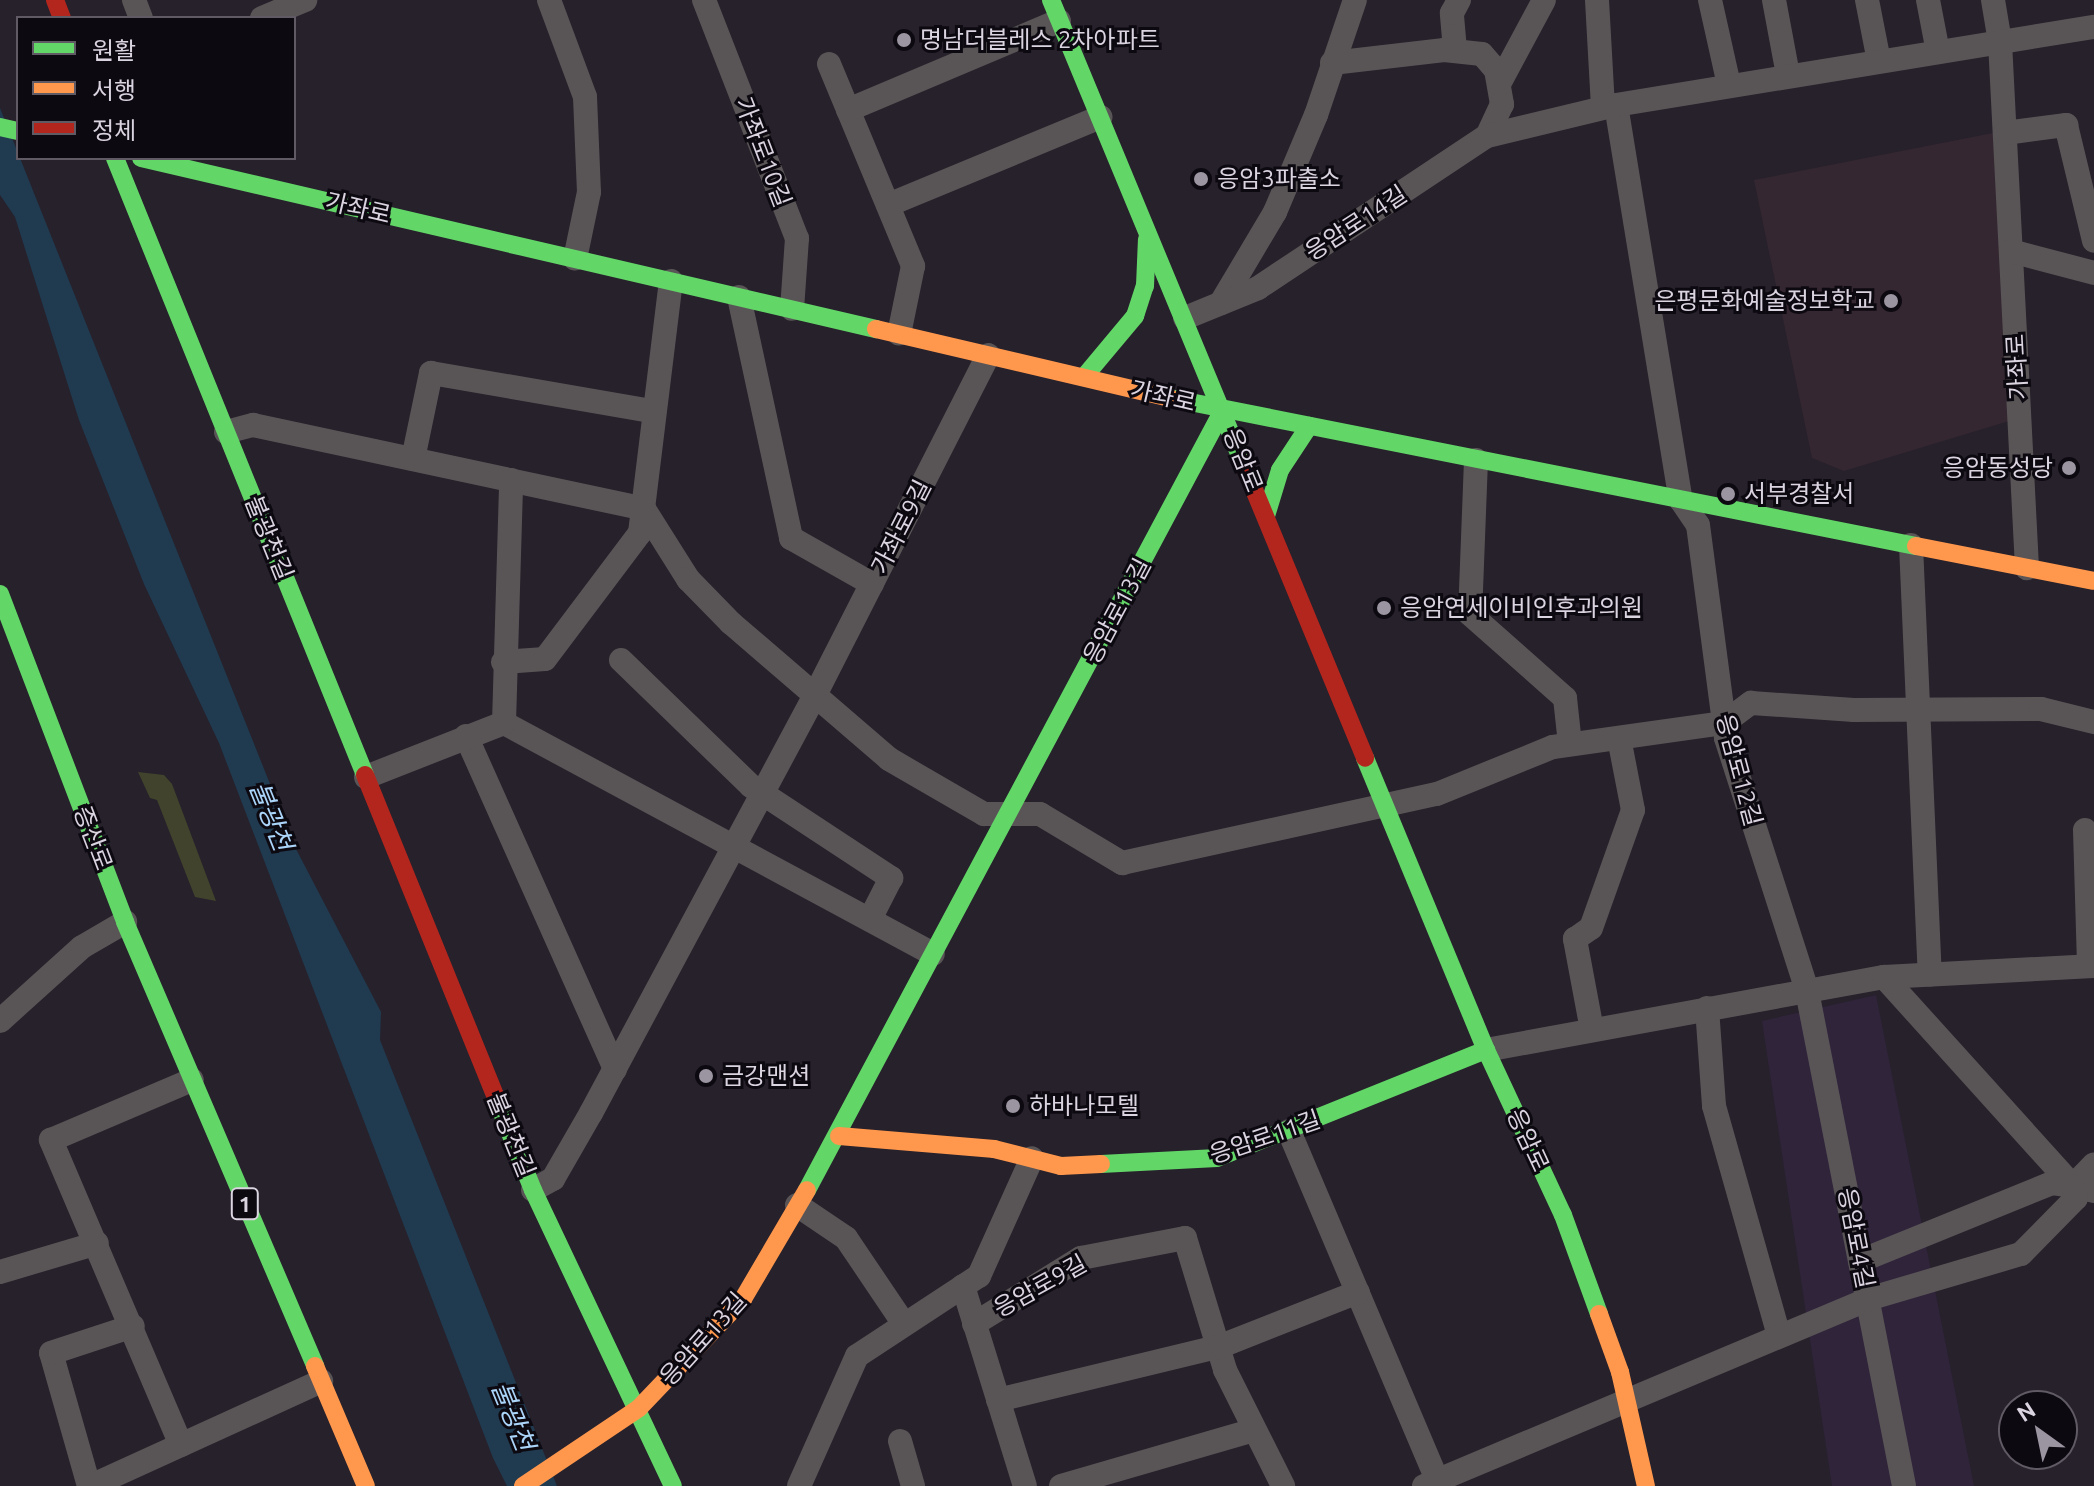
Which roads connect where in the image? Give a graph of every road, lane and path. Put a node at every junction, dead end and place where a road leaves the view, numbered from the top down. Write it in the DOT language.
graph roads {
  1 [pos="305,0"];
  2 [pos="549,0"];
  3 [pos="704,0"];
  4 [pos="1355,0"];
  5 [pos="1459,0"];
  6 [pos="1544,0"];
  7 [pos="1597,0"];
  8 [pos="1710,0"];
  9 [pos="1774,0"];
  10 [pos="1867,0"];
  11 [pos="1928,0"];
  12 [pos="1993,0"];
  13 [pos="1055,10"];
  14 [pos="265,16"];
  15 [pos="2094,27"];
  16 [pos="2000,42"];
  17 [pos="1455,50"];
  18 [pos="1938,52"];
  19 [pos="1879,61"];
  20 [pos="1332,63"];
  21 [pos="829,64"];
  22 [pos="1788,75"];
  23 [pos="1499,84"];
  24 [pos="1729,85"];
  25 [pos="1609,106"];
  26 [pos="848,110"];
  27 [pos="1100,117"];
  28 [pos="2005,133"];
  29 [pos="1487,136"];
  30 [pos="116,160"];
  31 [pos="150,160"];
  32 [pos="888,205"];
  33 [pos="1148,231"];
  34 [pos="2094,241"];
  35 [pos="2011,251"];
  36 [pos="575,259"];
  37 [pos="2094,273"];
  38 [pos="671,281"];
  39 [pos="739,297"];
  40 [pos="1221,303"];
  41 [pos="792,309"];
  42 [pos="1185,318"];
  43 [pos="899,334"];
  44 [pos="988,355"];
  45 [pos="1084,377"];
  46 [pos="1223,410"];
  47 [pos="652,411"];
  48 [pos="1309,426"];
  49 [pos="226,432"];
  50 [pos="413,459"];
  51 [pos="1476,460"];
  52 [pos="511,480"];
  53 [pos="1681,500"];
  54 [pos="644,509"];
  55 [pos="1266,516"];
  56 [pos="1911,545"];
  57 [pos="2027,568"];
  58 [pos="2094,581"];
  59 [pos="872,584"];
  60 [pos="0,594"];
  61 [pos="621,660"];
  62 [pos="503,662"];
  63 [pos="813,699"];
  64 [pos="1917,711"];
  65 [pos="2094,722"];
  66 [pos="504,723"];
  67 [pos="1724,723"];
  68 [pos="466,736"];
  69 [pos="1619,738"];
  70 [pos="1570,744"];
  71 [pos="366,777"];
  72 [pos="764,792"];
  73 [pos="1385,803"];
  74 [pos="1011,812"];
  75 [pos="2085,830"];
  76 [pos="735,845"];
  77 [pos="2090,879"];
  78 [pos="870,919"];
  79 [pos="125,922"];
  80 [pos="933,954"];
  81 [pos="2092,966"];
  82 [pos="1930,975"];
  83 [pos="1884,977"];
  84 [pos="1807,991"];
  85 [pos="1707,1008"];
  86 [pos="0,1021"];
  87 [pos="1592,1030"];
  88 [pos="1486,1050"];
  89 [pos="615,1069"];
  90 [pos="192,1080"];
  91 [pos="1289,1131"];
  92 [pos="839,1136"];
  93 [pos="1032,1158"];
  94 [pos="2094,1164"];
  95 [pos="2084,1188"];
  96 [pos="533,1190"];
  97 [pos="797,1205"];
  98 [pos="97,1243"];
  99 [pos="1860,1261"];
  100 [pos="0,1272"];
  101 [pos="963,1286"];
  102 [pos="1358,1292"];
  103 [pos="1868,1299"];
  104 [pos="904,1324"];
  105 [pos="974,1324"];
  106 [pos="133,1326"];
  107 [pos="1779,1336"];
  108 [pos="1221,1346"];
  109 [pos="321,1381"];
  110 [pos="998,1400"];
  111 [pos="1625,1401"];
  112 [pos="639,1408"];
  113 [pos="1254,1430"];
  114 [pos="900,1441"];
  115 [pos="181,1445"];
  116 [pos="1430,1483"];
  117 [pos="90,1486"];
  118 [pos="366,1486"];
  119 [pos="523,1486"];
  120 [pos="673,1486"];
  121 [pos="799,1486"];
  122 [pos="913,1486"];
  123 [pos="1025,1486"];
  124 [pos="1061,1486"];
  125 [pos="1283,1486"];
  126 [pos="1646,1486"];
  127 [pos="1904,1486"];
  1 -- 14 [label="street"];
  2 -- 36 [label="street"];
  3 -- 41 [label="street, 가좌로10길"];
  4 -- 20 [label="street"];
  5 -- 17 [label="street"];
  6 -- 23 [label="street"];
  7 -- 25 [label="street"];
  8 -- 24 [label="street"];
  9 -- 22 [label="street"];
  10 -- 19 [label="street"];
  11 -- 18 [label="street"];
  12 -- 16 [label="street"];
  13 -- 26 [label="street, 응암로"];
  13 -- 27 [label="main road, 응암로"];
  15 -- 16 [label="street, 응암로14길"];
  16 -- 18 [label="street, 응암로14길"];
  16 -- 28 [label="street"];
  17 -- 20 [label="street"];
  17 -- 23 [label="street"];
  18 -- 19 [label="street, 응암로14길"];
  19 -- 22 [label="street, 응암로14길"];
  20 -- 40 [label="street"];
  21 -- 26 [label="street"];
  22 -- 24 [label="street, 응암로14길"];
  23 -- 29 [label="street"];
  24 -- 25 [label="street, 응암로14길"];
  25 -- 29 [label="street, 응암로14길"];
  25 -- 53 [label="street"];
  26 -- 32 [label="street"];
  27 -- 32 [label="street"];
  27 -- 33 [label="main road, 응암로"];
  28 -- 34 [label="street"];
  28 -- 35 [label="street"];
  29 -- 40 [label="street, 응암로14길"];
  30 -- 49 [label="main road, 불광천길"];
  31 -- 36 [label="main road, 가좌로"];
  32 -- 43 [label="street"];
  33 -- 42 [label="main road, 응암로"];
  33 -- 45 [label="main road"];
  35 -- 37 [label="street"];
  35 -- 57 [label="street, 가좌로"];
  36 -- 38 [label="main road, 가좌로"];
  38 -- 39 [label="main road, 가좌로"];
  38 -- 47 [label="street"];
  39 -- 41 [label="main road, 가좌로"];
  39 -- 59 [label="street"];
  40 -- 42 [label="street, 응암로14길"];
  41 -- 43 [label="main road, 가좌로"];
  42 -- 46 [label="main road, 응암로"];
  43 -- 44 [label="main road, 가좌로"];
  44 -- 45 [label="main road, 가좌로"];
  44 -- 59 [label="street, 가좌로9길"];
  45 -- 46 [label="main road, 가좌로"];
  46 -- 48 [label="main road, 가좌로"];
  46 -- 55 [label="main road, 응암로"];
  46 -- 74 [label="main road, 응암로13길"];
  47 -- 50 [label="street"];
  47 -- 54 [label="street"];
  48 -- 51 [label="main road, 가좌로"];
  48 -- 55 [label="main road"];
  49 -- 50 [label="street"];
  49 -- 71 [label="main road, 불광천길"];
  50 -- 52 [label="street"];
  51 -- 53 [label="main road, 가좌로"];
  51 -- 70 [label="street"];
  52 -- 54 [label="street"];
  52 -- 62 [label="street"];
  53 -- 56 [label="main road, 가좌로"];
  53 -- 67 [label="street, 응암로12길"];
  54 -- 62 [label="street"];
  54 -- 63 [label="street"];
  55 -- 73 [label="main road, 응암로"];
  56 -- 57 [label="main road, 가좌로"];
  56 -- 64 [label="street"];
  57 -- 58 [label="main road, 가좌로"];
  59 -- 63 [label="street, 가좌로9길"];
  60 -- 79 [label="main road, 증산로 / 1"];
  61 -- 72 [label="street"];
  62 -- 66 [label="street"];
  63 -- 72 [label="street, 가좌로9길"];
  63 -- 74 [label="street"];
  64 -- 65 [label="street"];
  64 -- 67 [label="street"];
  64 -- 82 [label="street"];
  66 -- 68 [label="street"];
  66 -- 76 [label="street"];
  67 -- 69 [label="street"];
  67 -- 84 [label="street, 응암로12길"];
  68 -- 71 [label="street"];
  68 -- 89 [label="street"];
  69 -- 70 [label="street"];
  69 -- 87 [label="street"];
  70 -- 73 [label="street"];
  71 -- 96 [label="main road, 불광천길"];
  72 -- 76 [label="street, 가좌로9길"];
  72 -- 78 [label="street"];
  73 -- 74 [label="street"];
  73 -- 88 [label="main road, 응암로"];
  74 -- 80 [label="main road, 응암로13길"];
  75 -- 77 [label="street"];
  76 -- 78 [label="street"];
  76 -- 89 [label="street, 가좌로9길"];
  77 -- 81 [label="street"];
  78 -- 80 [label="street"];
  79 -- 86 [label="street"];
  79 -- 90 [label="main road, 증산로 / 1"];
  80 -- 92 [label="main road, 응암로13길"];
  81 -- 82 [label="street"];
  82 -- 83 [label="street"];
  83 -- 84 [label="street"];
  83 -- 95 [label="street"];
  84 -- 85 [label="street"];
  84 -- 99 [label="street, 응암로4길"];
  85 -- 87 [label="street"];
  85 -- 107 [label="street"];
  87 -- 88 [label="street"];
  88 -- 91 [label="main road, 응암로11길"];
  88 -- 111 [label="main road, 응암로"];
  89 -- 96 [label="street, 가좌로9길"];
  90 -- 98 [label="street"];
  90 -- 109 [label="main road, 증산로 / 1"];
  91 -- 93 [label="main road, 응암로11길"];
  91 -- 102 [label="street"];
  92 -- 93 [label="main road, 응암로11길"];
  92 -- 97 [label="main road, 응암로13길"];
  93 -- 101 [label="street"];
  94 -- 95 [label="street"];
  95 -- 99 [label="street"];
  95 -- 103 [label="street"];
  96 -- 112 [label="main road, 불광천길"];
  97 -- 104 [label="street"];
  97 -- 112 [label="main road, 응암로13길"];
  98 -- 100 [label="street"];
  98 -- 106 [label="street"];
  99 -- 103 [label="street, 응암로4길"];
  101 -- 104 [label="street"];
  101 -- 105 [label="street, 응암로9길"];
  102 -- 108 [label="street"];
  102 -- 116 [label="street"];
  103 -- 107 [label="street"];
  103 -- 127 [label="street, 응암로4길"];
  104 -- 121 [label="street"];
  105 -- 108 [label="street, 응암로9길"];
  105 -- 110 [label="street, 응암로9길"];
  106 -- 115 [label="street"];
  106 -- 117 [label="street"];
  107 -- 111 [label="street"];
  108 -- 110 [label="street"];
  108 -- 113 [label="street, 응암로9길"];
  109 -- 115 [label="street"];
  109 -- 118 [label="main road, 증산로 / 1"];
  110 -- 123 [label="street, 응암로9길"];
  111 -- 116 [label="street"];
  111 -- 126 [label="main road, 응암로"];
  112 -- 119 [label="main road, 응암로13길"];
  112 -- 120 [label="main road, 불광천길"];
  113 -- 124 [label="street"];
  113 -- 125 [label="street, 응암로9길"];
  114 -- 122 [label="street"];
  115 -- 117 [label="street"];
}
